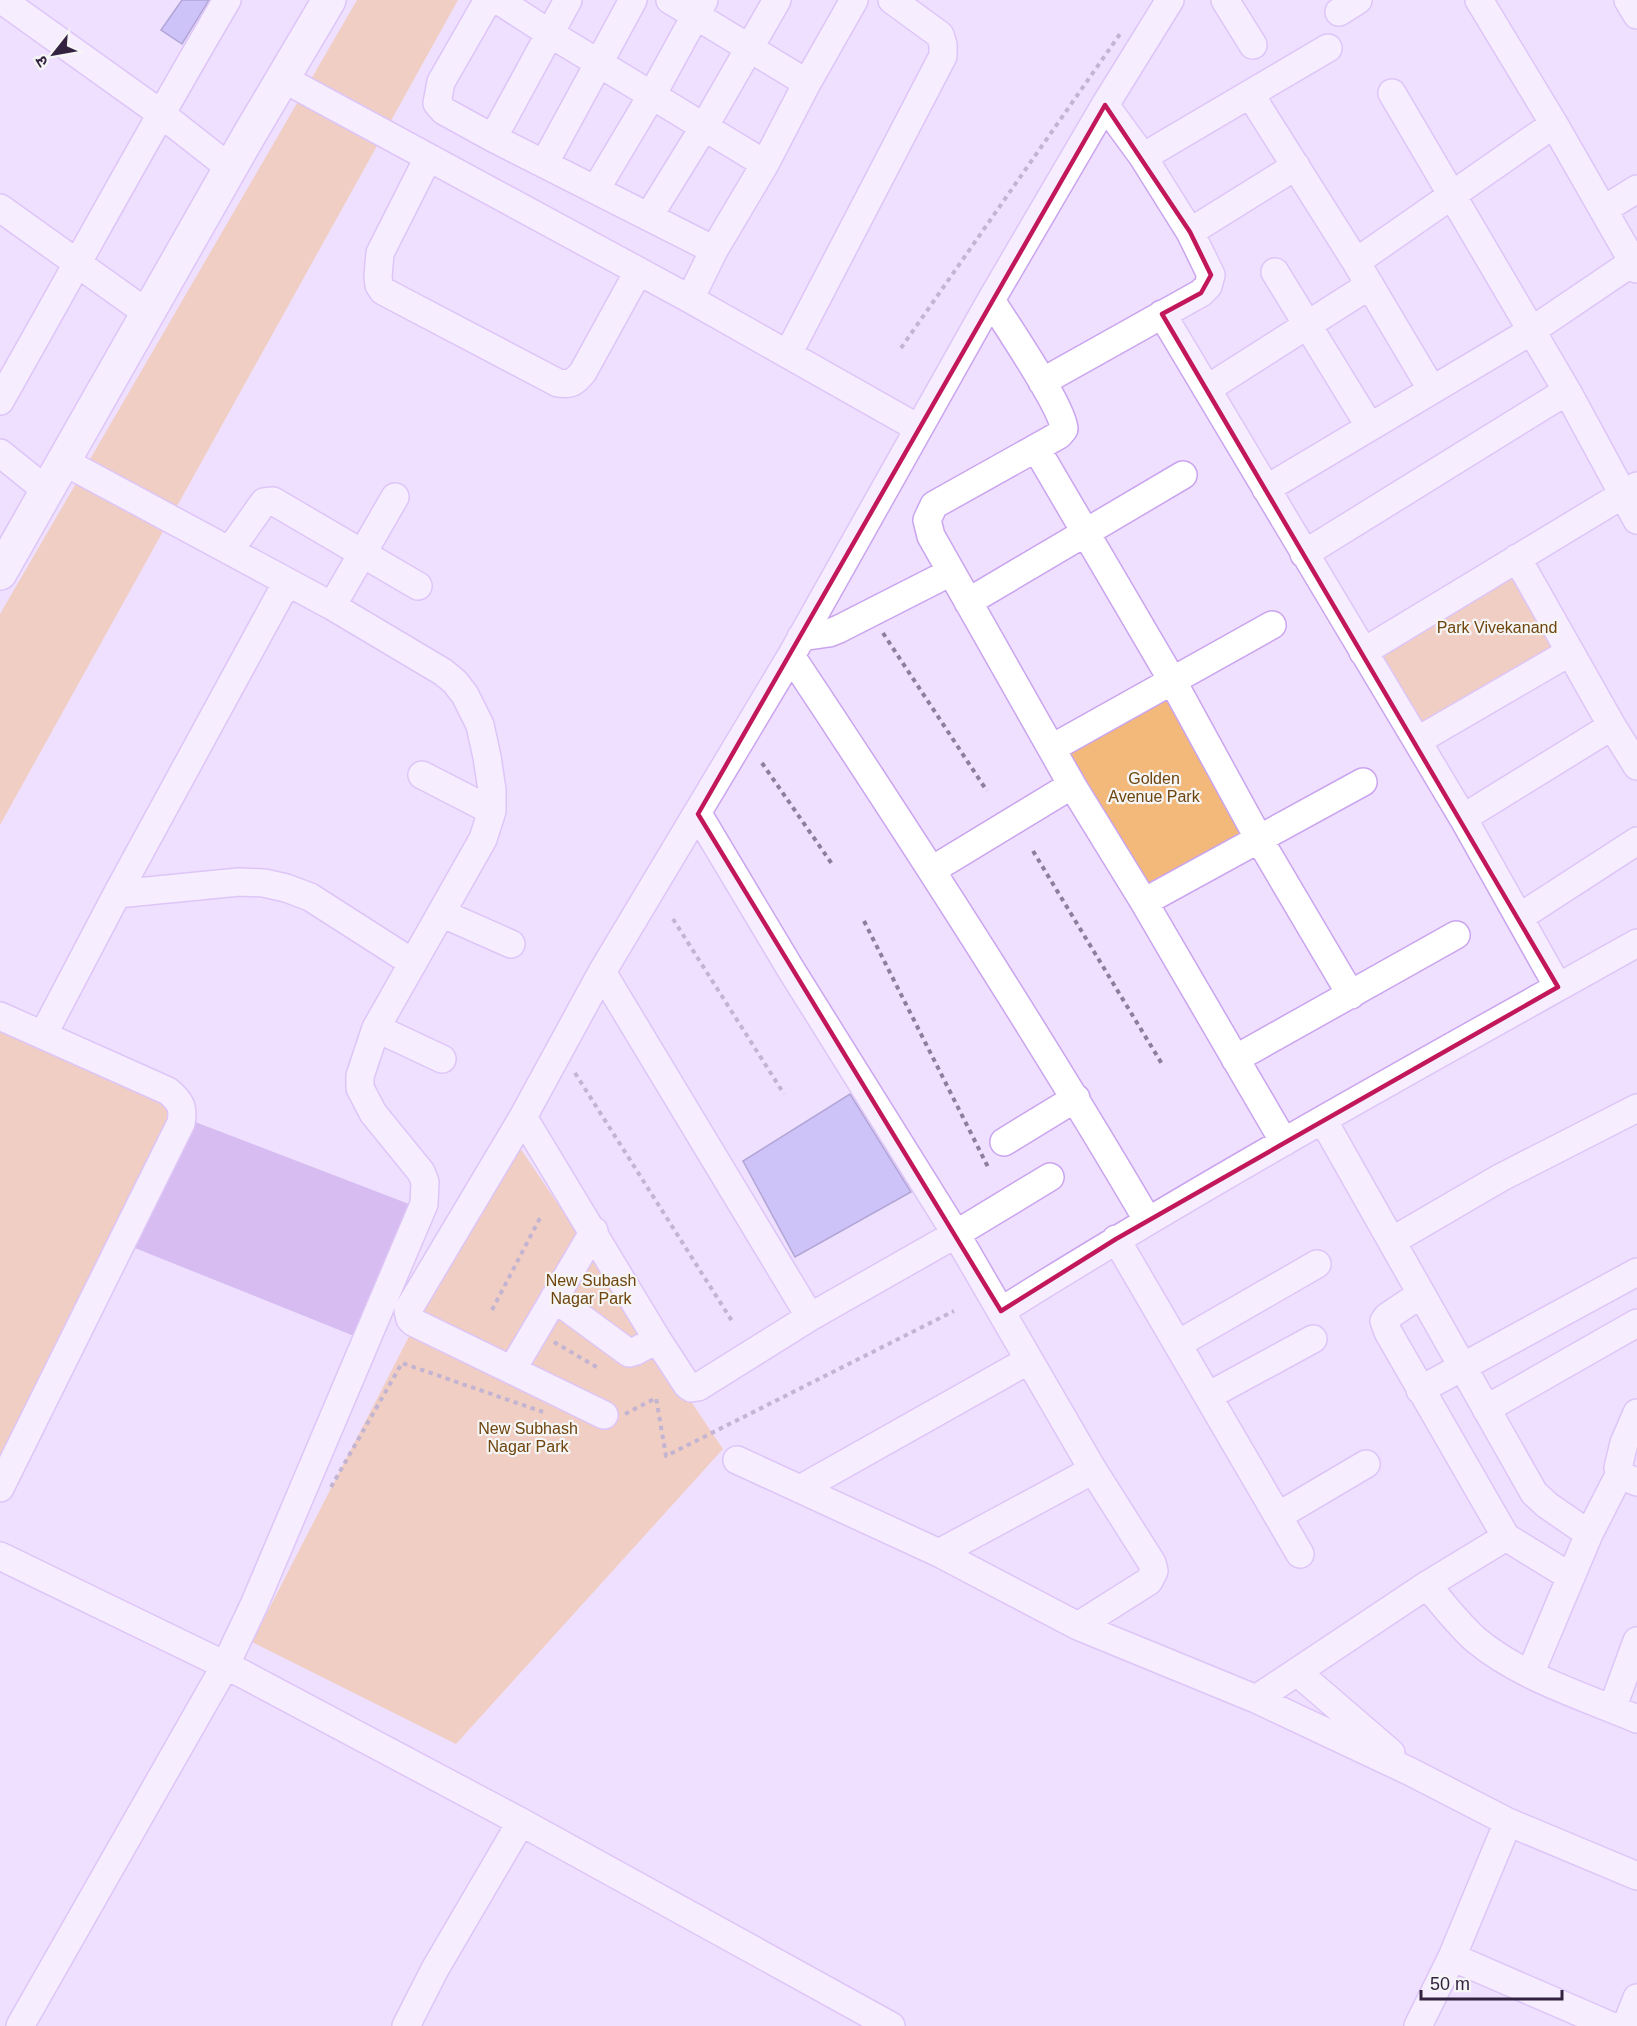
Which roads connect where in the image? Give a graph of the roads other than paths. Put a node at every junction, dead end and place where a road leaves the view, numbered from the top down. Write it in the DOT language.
graph roads {
  1 [pos="2,0"];
  2 [pos="227,0"];
  3 [pos="329,0"];
  4 [pos="488,0"];
  5 [pos="498,0"];
  6 [pos="568,0"];
  7 [pos="633,0"];
  8 [pos="670,0"];
  9 [pos="777,0"];
  10 [pos="854,0"];
  11 [pos="892,0"];
  12 [pos="1170,0"];
  13 [pos="1225,0"];
  14 [pos="1479,0"];
  15 [pos="1628,0"];
  16 [pos="700,8"];
  17 [pos="1637,15"];
  18 [pos="549,33"];
  19 [pos="1253,45"];
  20 [pos="748,48"];
  21 [pos="1328,48"];
  22 [pos="598,62"];
  23 [pos="282,78"];
  24 [pos="807,83"];
  25 [pos="1392,93"];
  26 [pos="1250,94"];
  27 [pos="652,95"];
  28 [pos="1105,105"];
  29 [pos="160,113"];
  30 [pos="1554,124"];
  31 [pos="704,127"];
  32 [pos="493,138"];
  33 [pos="1143,157"];
  34 [pos="428,158"];
  35 [pos="544,164"];
  36 [pos="765,164"];
  37 [pos="1296,166"];
  38 [pos="230,168"];
  39 [pos="596,189"];
  40 [pos="1637,189"];
  41 [pos="1452,194"];
  42 [pos="0,208"];
  43 [pos="1603,210"];
  44 [pos="649,216"];
  45 [pos="1190,232"];
  46 [pos="714,250"];
  47 [pos="1356,262"];
  48 [pos="78,263"];
  49 [pos="1635,265"];
  50 [pos="638,272"];
  51 [pos="1275,272"];
  52 [pos="1370,285"];
  53 [pos="690,299"];
  54 [pos="991,300"];
  55 [pos="147,313"];
  56 [pos="1162,314"];
  57 [pos="1308,325"];
  58 [pos="1531,331"];
  59 [pos="788,354"];
  60 [pos="1042,382"];
  61 [pos="1207,389"];
  62 [pos="1432,390"];
  63 [pos="1567,392"];
  64 [pos="0,401"];
  65 [pos="1370,427"];
  66 [pos="918,428"];
  67 [pos="1036,448"];
  68 [pos="0,453"];
  69 [pos="63,461"];
  70 [pos="1183,475"];
  71 [pos="1266,489"];
  72 [pos="46,490"];
  73 [pos="1630,490"];
  74 [pos="395,497"];
  75 [pos="1637,520"];
  76 [pos="1085,533"];
  77 [pos="230,550"];
  78 [pos="1304,554"];
  79 [pos="362,555"];
  80 [pos="1517,558"];
  81 [pos="951,572"];
  82 [pos="0,573"];
  83 [pos="287,582"];
  84 [pos="418,586"];
  85 [pos="968,602"];
  86 [pos="332,606"];
  87 [pos="1272,625"];
  88 [pos="796,646"];
  89 [pos="1363,652"];
  90 [pos="1570,652"];
  91 [pos="1172,680"];
  92 [pos="1612,726"];
  93 [pos="1417,741"];
  94 [pos="1052,748"];
  95 [pos="1637,766"];
  96 [pos="422,776"];
  97 [pos="1363,782"];
  98 [pos="1072,785"];
  99 [pos="492,811"];
  100 [pos="698,814"];
  101 [pos="1463,818"];
  102 [pos="1259,839"];
  103 [pos="1637,841"];
  104 [pos="932,870"];
  105 [pos="117,894"];
  106 [pos="1144,902"];
  107 [pos="441,913"];
  108 [pos="1520,917"];
  109 [pos="1456,935"];
  110 [pos="1637,943"];
  111 [pos="510,944"];
  112 [pos="412,963"];
  113 [pos="602,972"];
  114 [pos="1558,987"];
  115 [pos="1351,995"];
  116 [pos="0,1016"];
  117 [pos="376,1028"];
  118 [pos="44,1035"];
  119 [pos="442,1059"];
  120 [pos="1235,1059"];
  121 [pos="1076,1098"];
  122 [pos="1637,1108"];
  123 [pos="524,1117"];
  124 [pos="1323,1120"];
  125 [pos="1005,1142"];
  126 [pos="1284,1142"];
  127 [pos="1050,1177"];
  128 [pos="1148,1221"];
  129 [pos="594,1231"];
  130 [pos="957,1234"];
  131 [pos="1116,1239"];
  132 [pos="1392,1241"];
  133 [pos="1317,1264"];
  134 [pos="1637,1272"];
  135 [pos="1421,1294"];
  136 [pos="554,1298"];
  137 [pos="1001,1311"];
  138 [pos="810,1317"];
  139 [pos="1637,1323"];
  140 [pos="657,1339"];
  141 [pos="1313,1339"];
  142 [pos="1178,1344"];
  143 [pos="1029,1360"];
  144 [pos="1462,1366"];
  145 [pos="512,1370"];
  146 [pos="1420,1390"];
  147 [pos="1208,1396"];
  148 [pos="1486,1409"];
  149 [pos="1637,1413"];
  150 [pos="604,1415"];
  151 [pos="737,1460"];
  152 [pos="1366,1464"];
  153 [pos="1093,1470"];
  154 [pos="1628,1478"];
  155 [pos="0,1488"];
  156 [pos="800,1489"];
  157 [pos="1278,1516"];
  158 [pos="1589,1534"];
  159 [pos="1506,1537"];
  160 [pos="939,1553"];
  161 [pos="1300,1554"];
  162 [pos="0,1556"];
  163 [pos="1571,1577"];
  164 [pos="1427,1585"];
  165 [pos="1078,1626"];
  166 [pos="1637,1641"];
  167 [pos="225,1666"];
  168 [pos="1297,1672"];
  169 [pos="1530,1674"];
  170 [pos="1256,1699"];
  171 [pos="1612,1709"];
  172 [pos="1637,1719"];
  173 [pos="1412,1772"];
  174 [pos="521,1822"];
  175 [pos="1508,1822"];
  176 [pos="1637,1876"];
  177 [pos="1452,1957"];
  178 [pos="1637,1998"];
  179 [pos="0,2022"];
  180 [pos="6,2026"];
  181 [pos="20,2026"];
  182 [pos="406,2026"];
  183 [pos="891,2026"];
  184 [pos="1418,2026"];
  185 [pos="1611,2026"];
  186 [pos="1626,2026"];
  1 -- 29 [label="street"];
  2 -- 29 [label="street"];
  3 -- 23 [label="main road"];
  4 -- 32 [label="street"];
  5 -- 18 [label="street"];
  6 -- 18 [label="street"];
  7 -- 22 [label="street"];
  8 -- 16 [label="street"];
  9 -- 20 [label="street"];
  10 -- 24 [label="street"];
  11 -- 59 [label="street"];
  12 -- 28 [label="street"];
  13 -- 19 [label="street"];
  14 -- 30 [label="street"];
  15 -- 17 [label="street"];
  16 -- 20 [label="street"];
  16 -- 27 [label="street"];
  18 -- 22 [label="street"];
  18 -- 32 [label="street"];
  20 -- 24 [label="street"];
  20 -- 31 [label="street"];
  21 -- 26 [label="street"];
  22 -- 27 [label="street"];
  22 -- 35 [label="street"];
  23 -- 34 [label="street"];
  23 -- 38 [label="main road"];
  24 -- 36 [label="street"];
  25 -- 41 [label="street"];
  26 -- 33 [label="street"];
  26 -- 37 [label="street"];
  27 -- 31 [label="street"];
  27 -- 39 [label="street"];
  28 -- 33 [label="street"];
  28 -- 54 [label="street"];
  29 -- 38 [label="street"];
  29 -- 48 [label="street"];
  30 -- 41 [label="street"];
  30 -- 43 [label="street"];
  31 -- 36 [label="street"];
  31 -- 44 [label="street"];
  32 -- 35 [label="street"];
  33 -- 45 [label="street"];
  34 -- 50 [label="street"];
  34 -- 50 [label="street"];
  35 -- 39 [label="street"];
  36 -- 46 [label="street"];
  37 -- 45 [label="street"];
  37 -- 47 [label="street"];
  38 -- 55 [label="main road"];
  39 -- 44 [label="street"];
  40 -- 43 [label="street"];
  41 -- 47 [label="street"];
  41 -- 58 [label="street"];
  42 -- 48 [label="street"];
  43 -- 49 [label="street"];
  44 -- 46 [label="street"];
  45 -- 56 [label="street"];
  46 -- 53 [label="street"];
  47 -- 52 [label="street"];
  48 -- 55 [label="street"];
  48 -- 64 [label="street"];
  49 -- 58 [label="street"];
  50 -- 53 [label="street"];
  51 -- 57 [label="street"];
  52 -- 57 [label="street"];
  52 -- 62 [label="street"];
  53 -- 59 [label="street"];
  54 -- 60 [label="street"];
  54 -- 66 [label="street"];
  55 -- 69 [label="main road"];
  56 -- 60 [label="street"];
  56 -- 61 [label="street"];
  57 -- 61 [label="street"];
  57 -- 65 [label="street"];
  58 -- 62 [label="street"];
  58 -- 63 [label="street"];
  59 -- 66 [label="street"];
  60 -- 67 [label="street"];
  61 -- 71 [label="street"];
  62 -- 65 [label="street"];
  63 -- 73 [label="street"];
  63 -- 78 [label="street"];
  65 -- 71 [label="street"];
  66 -- 88 [label="street"];
  67 -- 76 [label="street"];
  67 -- 81 [label="street"];
  68 -- 72 [label="street"];
  69 -- 72 [label="main road"];
  69 -- 77 [label="street"];
  70 -- 76 [label="street"];
  71 -- 78 [label="street"];
  72 -- 82 [label="main road"];
  73 -- 75 [label="street"];
  73 -- 80 [label="street"];
  74 -- 79 [label="street"];
  76 -- 85 [label="street"];
  76 -- 91 [label="street"];
  77 -- 79 [label="street"];
  77 -- 83 [label="street"];
  78 -- 89 [label="street"];
  79 -- 84 [label="street"];
  79 -- 86 [label="street"];
  80 -- 89 [label="street"];
  80 -- 90 [label="street"];
  81 -- 85 [label="street"];
  81 -- 88 [label="street"];
  83 -- 86 [label="street"];
  83 -- 105 [label="street"];
  85 -- 94 [label="street"];
  86 -- 99 [label="street"];
  87 -- 91 [label="street"];
  88 -- 100 [label="street"];
  88 -- 104 [label="street"];
  89 -- 93 [label="street"];
  90 -- 92 [label="street"];
  90 -- 93 [label="street"];
  91 -- 94 [label="street"];
  91 -- 102 [label="street"];
  92 -- 95 [label="street"];
  92 -- 101 [label="street"];
  93 -- 101 [label="street"];
  94 -- 98 [label="street"];
  96 -- 99 [label="street"];
  97 -- 102 [label="street"];
  98 -- 104 [label="street"];
  98 -- 106 [label="street"];
  99 -- 107 [label="street"];
  100 -- 113 [label="street"];
  100 -- 130 [label="street"];
  101 -- 108 [label="street"];
  102 -- 106 [label="street"];
  102 -- 115 [label="street"];
  103 -- 108 [label="street"];
  104 -- 121 [label="street"];
  105 -- 112 [label="street"];
  105 -- 118 [label="street"];
  106 -- 120 [label="street"];
  107 -- 111 [label="street"];
  107 -- 112 [label="street"];
  108 -- 114 [label="street"];
  109 -- 115 [label="street"];
  110 -- 114 [label="street"];
  112 -- 117 [label="street"];
  113 -- 123 [label="street"];
  113 -- 138 [label="street"];
  114 -- 124 [label="street"];
  115 -- 120 [label="street"];
  116 -- 118 [label="street"];
  117 -- 119 [label="street"];
  117 -- 167 [label="street"];
  118 -- 155 [label="street"];
  120 -- 126 [label="street"];
  121 -- 125 [label="street"];
  121 -- 128 [label="street"];
  122 -- 132 [label="street"];
  123 -- 129 [label="street"];
  123 -- 145 [label="street"];
  124 -- 126 [label="street"];
  124 -- 132 [label="street"];
  126 -- 128 [label="street"];
  127 -- 130 [label="street"];
  128 -- 131 [label="street"];
  129 -- 136 [label="street"];
  129 -- 140 [label="street"];
  130 -- 137 [label="street"];
  130 -- 138 [label="street"];
  131 -- 137 [label="street"];
  131 -- 142 [label="street"];
  132 -- 135 [label="street"];
  133 -- 142 [label="street"];
  134 -- 144 [label="street"];
  135 -- 144 [label="street"];
  135 -- 146 [label="street"];
  136 -- 140 [label="street"];
  136 -- 145 [label="street"];
  137 -- 143 [label="street"];
  138 -- 140 [label="street"];
  139 -- 148 [label="street"];
  141 -- 147 [label="street"];
  142 -- 147 [label="street"];
  143 -- 153 [label="street"];
  143 -- 156 [label="street"];
  144 -- 146 [label="street"];
  144 -- 148 [label="street"];
  145 -- 150 [label="street"];
  146 -- 159 [label="street"];
  147 -- 157 [label="street"];
  148 -- 158 [label="street"];
  149 -- 154 [label="street"];
  151 -- 156 [label="street"];
  152 -- 157 [label="street"];
  153 -- 160 [label="street"];
  153 -- 165 [label="street"];
  154 -- 158 [label="street"];
  156 -- 160 [label="street"];
  157 -- 161 [label="street"];
  158 -- 163 [label="street"];
  159 -- 163 [label="street"];
  159 -- 164 [label="street"];
  160 -- 165 [label="street"];
  162 -- 167 [label="street"];
  163 -- 169 [label="street"];
  164 -- 168 [label="street"];
  164 -- 169 [label="street"];
  165 -- 170 [label="street"];
  166 -- 171 [label="street"];
  167 -- 174 [label="street"];
  167 -- 181 [label="street"];
  168 -- 170 [label="street"];
  168 -- 173 [label="street"];
  169 -- 171 [label="street"];
  170 -- 173 [label="street"];
  171 -- 172 [label="street"];
  173 -- 175 [label="street"];
  174 -- 182 [label="street"];
  174 -- 183 [label="street"];
  175 -- 176 [label="street"];
  175 -- 177 [label="street"];
  177 -- 184 [label="street"];
  177 -- 185 [label="street"];
  178 -- 186 [label="street"];
  179 -- 180 [label="street"];
}
